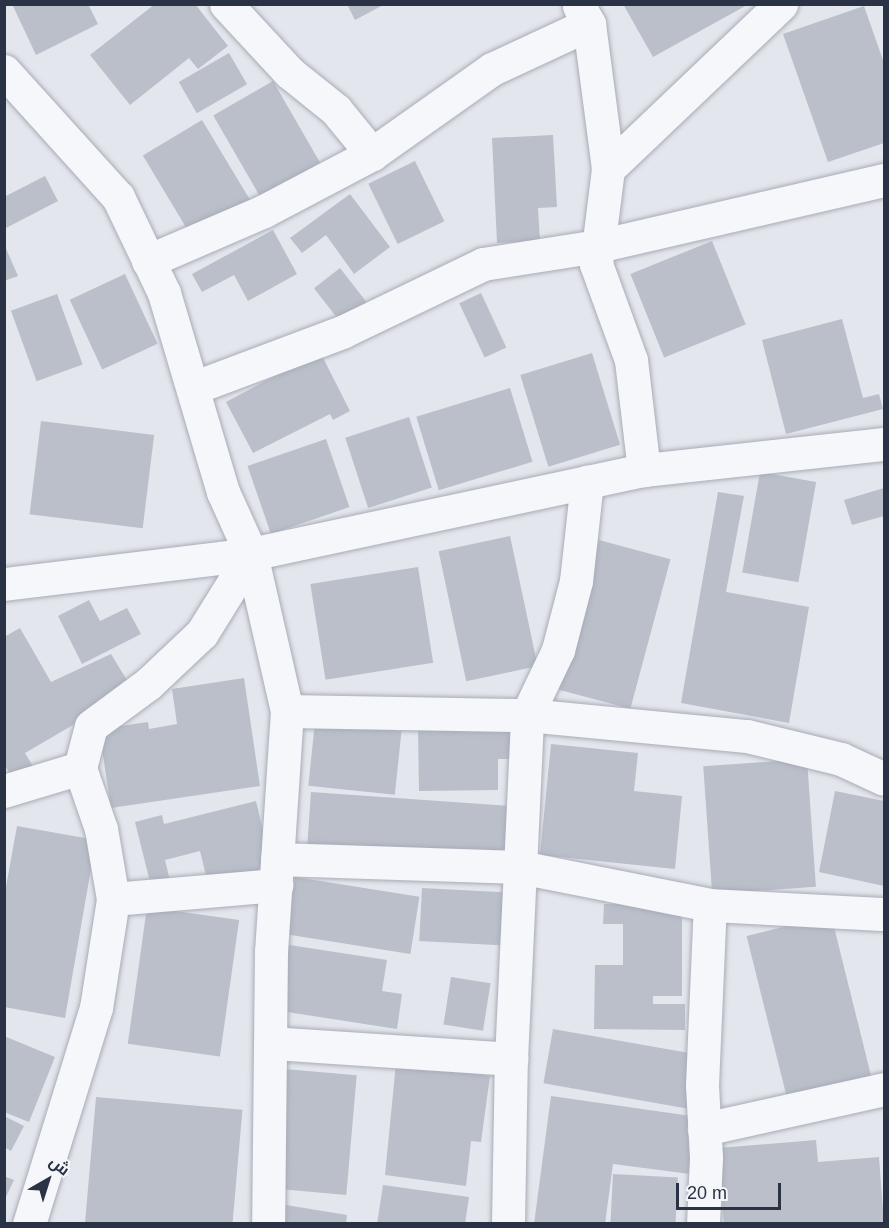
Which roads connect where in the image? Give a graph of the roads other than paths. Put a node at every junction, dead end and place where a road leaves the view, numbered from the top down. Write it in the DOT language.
graph roads {
  1 [pos="226,4"];
  2 [pos="781,4"];
  3 [pos="584,14"];
  4 [pos="4,71"];
  5 [pos="372,154"];
  6 [pos="608,169"];
  7 [pos="885,180"];
  8 [pos="598,246"];
  9 [pos="148,261"];
  10 [pos="194,388"];
  11 [pos="885,444"];
  12 [pos="644,470"];
  13 [pos="586,482"];
  14 [pos="251,554"];
  15 [pos="4,584"];
  16 [pos="287,711"];
  17 [pos="527,715"];
  18 [pos="80,768"];
  19 [pos="885,779"];
  20 [pos="4,791"];
  21 [pos="520,867"];
  22 [pos="276,872"];
  23 [pos="113,899"];
  24 [pos="710,905"];
  25 [pos="885,914"];
  26 [pos="272,1043"];
  27 [pos="511,1059"];
  28 [pos="885,1089"];
  29 [pos="704,1129"];
  30 [pos="29,1224"];
  31 [pos="268,1224"];
  32 [pos="508,1224"];
  33 [pos="703,1224"];
  1 -- 5 [label="street"];
  2 -- 6 [label="street"];
  3 -- 5 [label="street"];
  3 -- 6 [label="street"];
  4 -- 9 [label="street"];
  5 -- 9 [label="street"];
  6 -- 8 [label="street"];
  7 -- 8 [label="street"];
  8 -- 10 [label="street"];
  8 -- 12 [label="street"];
  9 -- 10 [label="street"];
  10 -- 14 [label="street"];
  11 -- 12 [label="street"];
  12 -- 13 [label="street"];
  13 -- 14 [label="street"];
  13 -- 17 [label="street"];
  14 -- 15 [label="street"];
  14 -- 16 [label="street"];
  14 -- 18 [label="street"];
  16 -- 17 [label="street"];
  16 -- 22 [label="street"];
  17 -- 19 [label="street"];
  17 -- 21 [label="street"];
  18 -- 20 [label="street"];
  18 -- 23 [label="street"];
  21 -- 22 [label="street"];
  21 -- 24 [label="street"];
  21 -- 27 [label="street"];
  22 -- 23 [label="street"];
  22 -- 26 [label="street"];
  23 -- 30 [label="street"];
  24 -- 25 [label="street"];
  24 -- 29 [label="street"];
  26 -- 27 [label="street"];
  26 -- 31 [label="street"];
  27 -- 32 [label="street"];
  28 -- 29 [label="street"];
  29 -- 33 [label="street"];
}
